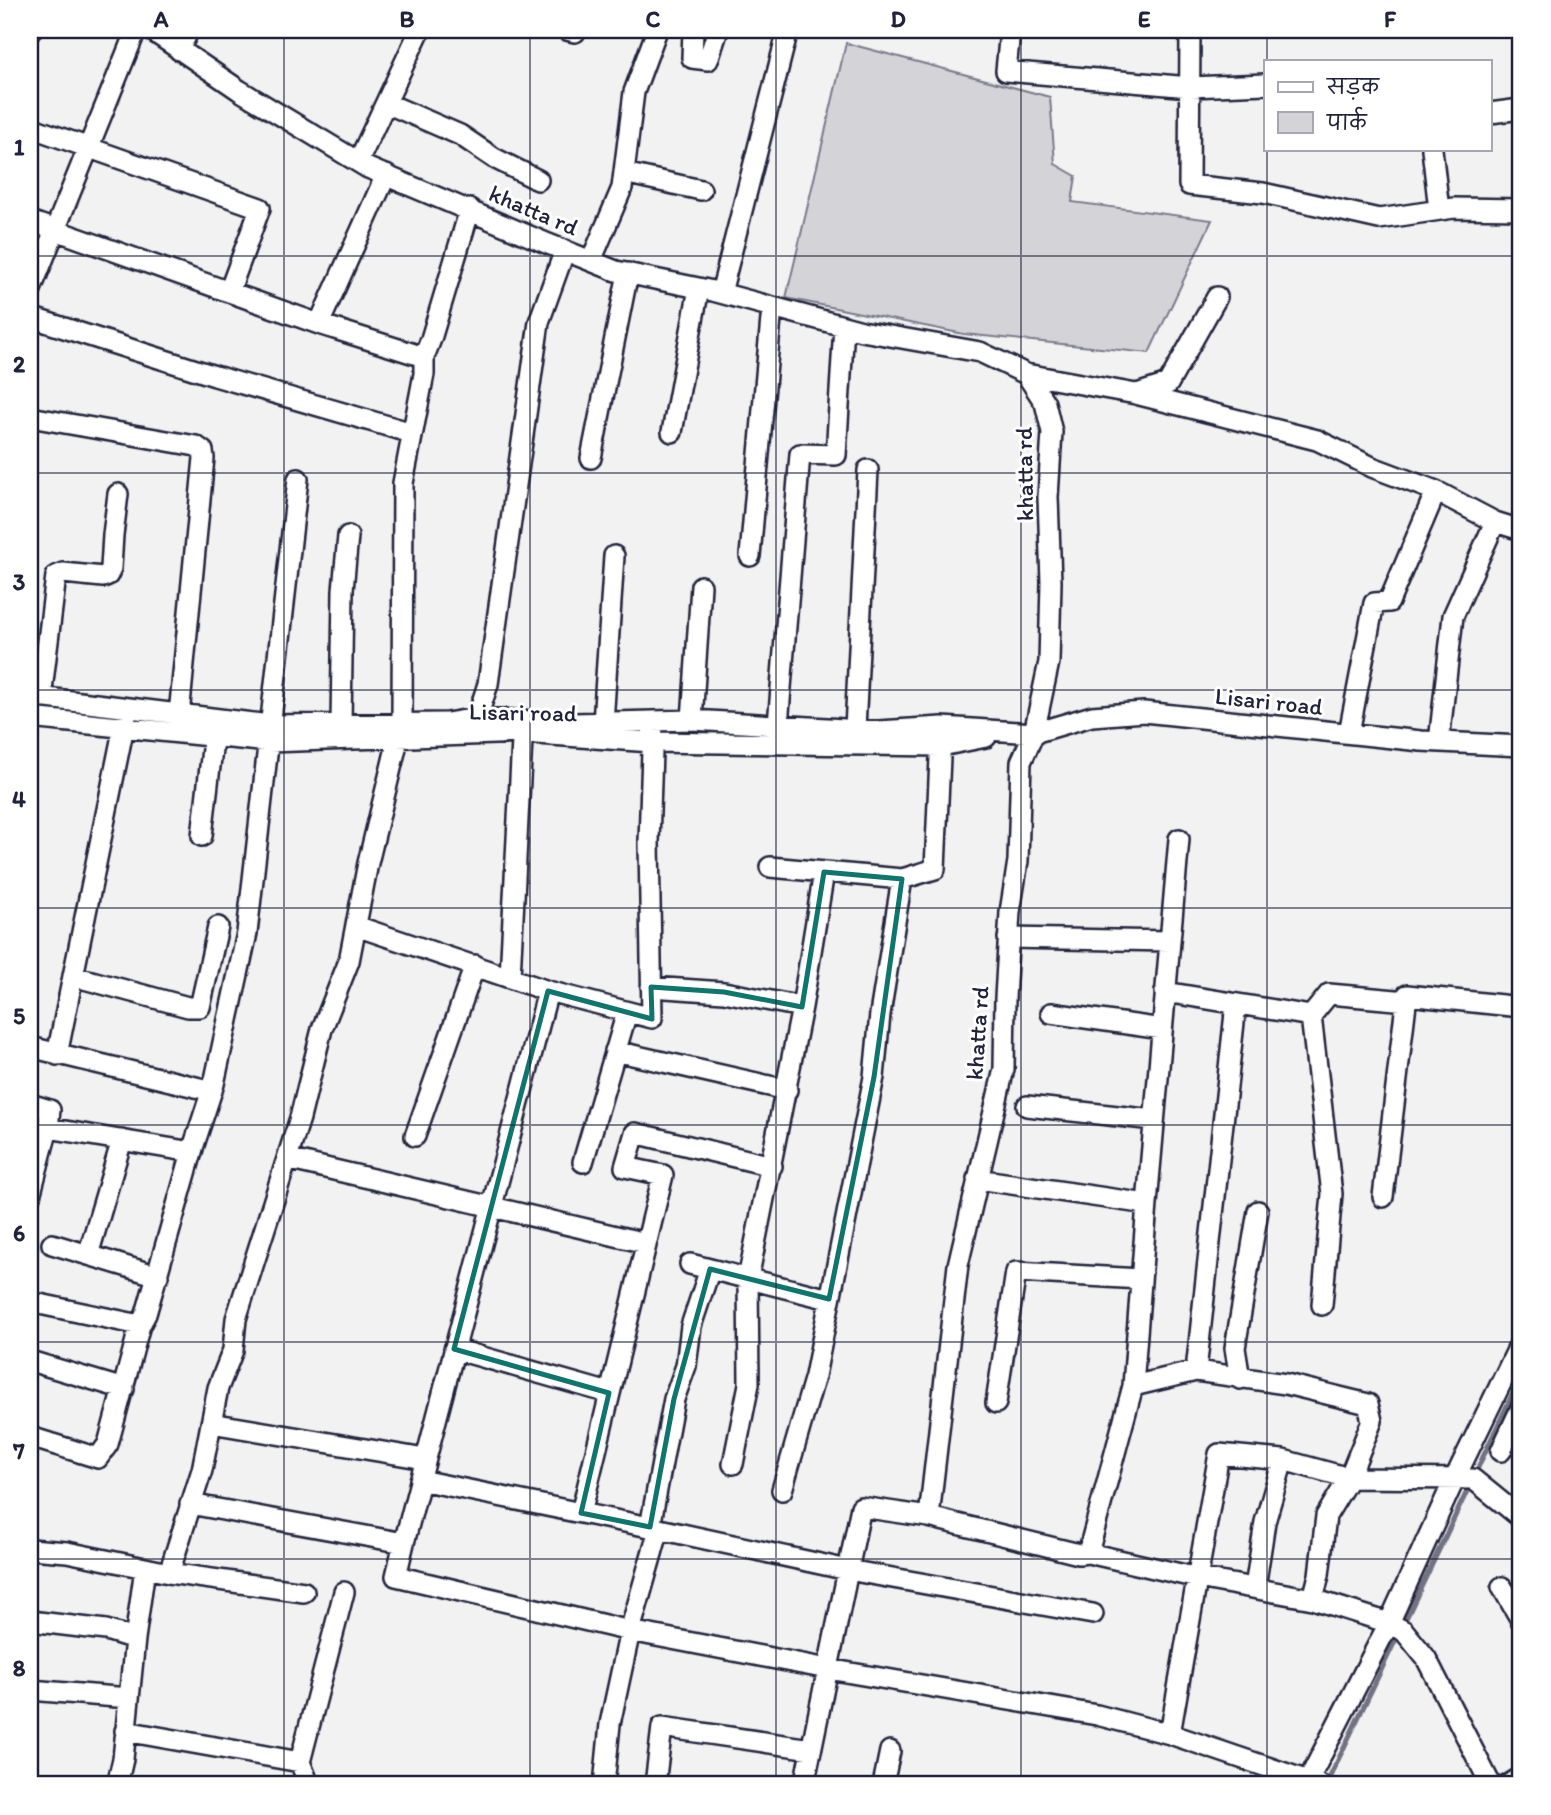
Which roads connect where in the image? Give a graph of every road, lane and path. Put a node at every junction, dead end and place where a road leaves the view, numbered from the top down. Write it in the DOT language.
graph roads {
  1 [pos="136,30"];
  2 [pos="151,30"];
  3 [pos="189,30"];
  4 [pos="419,30"];
  5 [pos="656,30"];
  6 [pos="693,30"];
  7 [pos="718,30"];
  8 [pos="788,30"];
  9 [pos="1010,30"];
  10 [pos="1190,30"];
  11 [pos="179,50"];
  12 [pos="1264,84"];
  13 [pos="1190,87"];
  14 [pos="386,103"];
  15 [pos="1521,109"];
  16 [pos="1492,113"];
  17 [pos="30,127"];
  18 [pos="87,147"];
  19 [pos="1432,150"];
  20 [pos="358,162"];
  21 [pos="624,173"];
  22 [pos="386,175"];
  23 [pos="538,180"];
  24 [pos="701,190"];
  25 [pos="470,209"];
  26 [pos="1521,209"];
  27 [pos="1438,210"];
  28 [pos="30,221"];
  29 [pos="55,229"];
  30 [pos="565,250"];
  31 [pos="591,261"];
  32 [pos="628,273"];
  33 [pos="699,288"];
  34 [pos="30,292"];
  35 [pos="229,292"];
  36 [pos="721,293"];
  37 [pos="1217,297"];
  38 [pos="772,307"];
  39 [pos="30,317"];
  40 [pos="318,324"];
  41 [pos="844,326"];
  42 [pos="424,357"];
  43 [pos="1026,374"];
  44 [pos="1136,394"];
  45 [pos="30,416"];
  46 [pos="672,432"];
  47 [pos="412,433"];
  48 [pos="591,458"];
  49 [pos="868,470"];
  50 [pos="298,479"];
  51 [pos="1436,491"];
  52 [pos="118,494"];
  53 [pos="1495,522"];
  54 [pos="1521,530"];
  55 [pos="348,536"];
  56 [pos="614,556"];
  57 [pos="750,556"];
  58 [pos="701,586"];
  59 [pos="36,697"];
  60 [pos="179,715"];
  61 [pos="30,718"];
  62 [pos="125,718"];
  63 [pos="477,718"];
  64 [pos="692,720"];
  65 [pos="653,721"];
  66 [pos="603,723"];
  67 [pos="341,724"];
  68 [pos="778,725"];
  69 [pos="523,726"];
  70 [pos="214,728"];
  71 [pos="855,729"];
  72 [pos="400,730"];
  73 [pos="1024,732"];
  74 [pos="270,733"];
  75 [pos="1349,733"];
  76 [pos="941,736"];
  77 [pos="652,742"];
  78 [pos="1439,742"];
  79 [pos="1521,746"];
  80 [pos="202,836"];
  81 [pos="1179,839"];
  82 [pos="770,867"];
  83 [pos="824,872"];
  84 [pos="902,879"];
  85 [pos="356,926"];
  86 [pos="218,927"];
  87 [pos="1008,938"];
  88 [pos="1170,941"];
  89 [pos="475,965"];
  90 [pos="73,976"];
  91 [pos="510,977"];
  92 [pos="651,986"];
  93 [pos="548,991"];
  94 [pos="1166,992"];
  95 [pos="1406,1001"];
  96 [pos="1237,1004"];
  97 [pos="802,1007"];
  98 [pos="1521,1007"];
  99 [pos="627,1012"];
  100 [pos="1051,1013"];
  101 [pos="1311,1016"];
  102 [pos="1162,1029"];
  103 [pos="30,1047"];
  104 [pos="615,1051"];
  105 [pos="57,1055"];
  106 [pos="787,1090"];
  107 [pos="212,1091"];
  108 [pos="30,1104"];
  109 [pos="1027,1106"];
  110 [pos="1154,1120"];
  111 [pos="48,1128"];
  112 [pos="415,1136"];
  113 [pos="122,1140"];
  114 [pos="192,1152"];
  115 [pos="287,1158"];
  116 [pos="583,1162"];
  117 [pos="772,1166"];
  118 [pos="977,1179"];
  119 [pos="30,1196"];
  120 [pos="1382,1197"];
  121 [pos="1147,1204"];
  122 [pos="492,1206"];
  123 [pos="1258,1211"];
  124 [pos="646,1243"];
  125 [pos="52,1244"];
  126 [pos="88,1255"];
  127 [pos="690,1264"];
  128 [pos="710,1269"];
  129 [pos="158,1276"];
  130 [pos="748,1279"];
  131 [pos="1141,1279"];
  132 [pos="829,1299"];
  133 [pos="30,1302"];
  134 [pos="1322,1305"];
  135 [pos="140,1325"];
  136 [pos="1521,1342"];
  137 [pos="454,1349"];
  138 [pos="30,1361"];
  139 [pos="1196,1371"];
  140 [pos="1240,1378"];
  141 [pos="1133,1386"];
  142 [pos="124,1388"];
  143 [pos="609,1393"];
  144 [pos="996,1403"];
  145 [pos="1521,1408"];
  146 [pos="211,1423"];
  147 [pos="30,1437"];
  148 [pos="1501,1451"];
  149 [pos="425,1459"];
  150 [pos="1283,1460"];
  151 [pos="733,1464"];
  152 [pos="1349,1478"];
  153 [pos="1455,1478"];
  154 [pos="420,1480"];
  155 [pos="782,1490"];
  156 [pos="190,1504"];
  157 [pos="581,1513"];
  158 [pos="929,1517"];
  159 [pos="1521,1517"];
  160 [pos="655,1528"];
  161 [pos="404,1543"];
  162 [pos="30,1549"];
  163 [pos="1088,1553"];
  164 [pos="145,1568"];
  165 [pos="848,1570"];
  166 [pos="169,1573"];
  167 [pos="1198,1578"];
  168 [pos="1502,1587"];
  169 [pos="1255,1588"];
  170 [pos="304,1592"];
  171 [pos="344,1592"];
  172 [pos="1313,1599"];
  173 [pos="1093,1614"];
  174 [pos="1521,1620"];
  175 [pos="30,1621"];
  176 [pos="1389,1623"];
  177 [pos="630,1631"];
  178 [pos="135,1639"];
  179 [pos="828,1669"];
  180 [pos="30,1690"];
  181 [pos="129,1698"];
  182 [pos="125,1731"];
  183 [pos="1170,1734"];
  184 [pos="811,1749"];
  185 [pos="890,1751"];
  186 [pos="300,1762"];
  187 [pos="1521,1777"];
  188 [pos="1312,1784"];
  189 [pos="117,1785"];
  190 [pos="304,1785"];
  191 [pos="604,1785"];
  192 [pos="655,1785"];
  193 [pos="804,1785"];
  194 [pos="883,1785"];
  195 [pos="1491,1785"];
  196 [pos="1507,1785"];
  1 -- 18 [label="street"];
  2 -- 11 [label="street, khatta rd"];
  3 -- 11 [label="street"];
  4 -- 14 [label="street"];
  5 -- 21 [label="street"];
  6 -- 7 [label="street"];
  8 -- 36 [label="street"];
  9 -- 13 [label="street"];
  10 -- 13 [label="street"];
  11 -- 20 [label="street, khatta rd"];
  12 -- 13 [label="street"];
  13 -- 27 [label="street"];
  14 -- 20 [label="street"];
  14 -- 23 [label="street"];
  15 -- 16 [label="street"];
  17 -- 18 [label="street"];
  18 -- 29 [label="street"];
  18 -- 35 [label="street"];
  19 -- 27 [label="street"];
  20 -- 22 [label="street, khatta rd"];
  21 -- 24 [label="street"];
  21 -- 31 [label="street"];
  22 -- 25 [label="street, khatta rd"];
  22 -- 40 [label="street"];
  25 -- 30 [label="street, khatta rd"];
  25 -- 42 [label="street"];
  26 -- 27 [label="street"];
  28 -- 29 [label="street"];
  29 -- 34 [label="street"];
  29 -- 35 [label="street"];
  30 -- 31 [label="street, khatta rd"];
  30 -- 63 [label="street"];
  31 -- 32 [label="street, khatta rd"];
  32 -- 33 [label="street, khatta rd"];
  32 -- 48 [label="street"];
  33 -- 36 [label="street, khatta rd"];
  33 -- 46 [label="street"];
  35 -- 40 [label="street"];
  36 -- 38 [label="street, khatta rd"];
  37 -- 44 [label="street"];
  38 -- 41 [label="street, khatta rd"];
  38 -- 57 [label="street"];
  39 -- 47 [label="street"];
  40 -- 42 [label="street"];
  41 -- 43 [label="street, khatta rd"];
  41 -- 68 [label="street"];
  42 -- 47 [label="street"];
  43 -- 44 [label="street"];
  43 -- 73 [label="street, khatta rd"];
  44 -- 51 [label="street"];
  45 -- 60 [label="street"];
  47 -- 72 [label="street"];
  49 -- 71 [label="street"];
  50 -- 74 [label="street"];
  51 -- 53 [label="street"];
  51 -- 75 [label="street"];
  52 -- 59 [label="street"];
  53 -- 54 [label="street"];
  53 -- 78 [label="street"];
  55 -- 67 [label="street"];
  56 -- 66 [label="street"];
  58 -- 64 [label="street"];
  59 -- 62 [label="street, Lisari road"];
  60 -- 62 [label="street, Lisari road"];
  60 -- 70 [label="street, Lisari road"];
  61 -- 62 [label="street, Lisari road"];
  62 -- 70 [label="street, Lisari road"];
  62 -- 90 [label="street"];
  63 -- 69 [label="street, Lisari road"];
  63 -- 72 [label="street, Lisari road"];
  64 -- 65 [label="street, Lisari road"];
  64 -- 68 [label="street, Lisari road"];
  65 -- 66 [label="street, Lisari road"];
  65 -- 77 [label="street"];
  66 -- 69 [label="street, Lisari road"];
  67 -- 72 [label="street, Lisari road"];
  67 -- 74 [label="street, Lisari road"];
  68 -- 71 [label="street, Lisari road"];
  69 -- 72 [label="street, Lisari road"];
  69 -- 77 [label="street, Lisari road"];
  69 -- 91 [label="street"];
  70 -- 74 [label="street, Lisari road"];
  70 -- 80 [label="street"];
  71 -- 76 [label="street, Lisari road"];
  72 -- 74 [label="street, Lisari road"];
  72 -- 85 [label="street"];
  73 -- 75 [label="street, Lisari road"];
  73 -- 76 [label="street, Lisari road"];
  73 -- 87 [label="street, khatta rd"];
  74 -- 107 [label="street"];
  75 -- 78 [label="street, Lisari road"];
  76 -- 77 [label="street, Lisari road"];
  76 -- 84 [label="street"];
  77 -- 92 [label="street"];
  78 -- 79 [label="street, Lisari road"];
  81 -- 88 [label="street"];
  82 -- 83 [label="street"];
  83 -- 84 [label="street"];
  83 -- 97 [label="street"];
  84 -- 132 [label="street"];
  85 -- 89 [label="street"];
  85 -- 115 [label="street"];
  86 -- 90 [label="street"];
  87 -- 88 [label="street"];
  87 -- 118 [label="street, khatta rd"];
  88 -- 94 [label="street"];
  89 -- 91 [label="street"];
  89 -- 112 [label="street"];
  90 -- 105 [label="street"];
  91 -- 93 [label="street"];
  92 -- 97 [label="street"];
  92 -- 99 [label="street"];
  93 -- 99 [label="street"];
  93 -- 122 [label="street"];
  94 -- 96 [label="street"];
  94 -- 102 [label="street"];
  95 -- 98 [label="street"];
  95 -- 101 [label="street"];
  95 -- 120 [label="street"];
  96 -- 101 [label="street"];
  96 -- 139 [label="street"];
  97 -- 106 [label="street"];
  99 -- 104 [label="street"];
  100 -- 102 [label="street"];
  101 -- 134 [label="street"];
  102 -- 110 [label="street"];
  103 -- 105 [label="street"];
  104 -- 106 [label="street"];
  104 -- 116 [label="street"];
  105 -- 107 [label="street"];
  106 -- 117 [label="street"];
  107 -- 114 [label="street"];
  108 -- 111 [label="street"];
  109 -- 110 [label="street"];
  110 -- 121 [label="street"];
  111 -- 113 [label="street"];
  111 -- 119 [label="street"];
  113 -- 114 [label="street"];
  113 -- 126 [label="street"];
  114 -- 129 [label="street"];
  115 -- 122 [label="street"];
  115 -- 146 [label="street"];
  117 -- 124 [label="street"];
  117 -- 130 [label="street"];
  118 -- 121 [label="street"];
  118 -- 158 [label="street, khatta rd"];
  121 -- 131 [label="street"];
  122 -- 124 [label="street"];
  122 -- 137 [label="street"];
  123 -- 140 [label="street"];
  124 -- 143 [label="street"];
  125 -- 126 [label="street"];
  126 -- 129 [label="street"];
  127 -- 128 [label="street"];
  128 -- 130 [label="street"];
  128 -- 160 [label="street"];
  129 -- 135 [label="street"];
  130 -- 132 [label="street"];
  130 -- 151 [label="street"];
  131 -- 141 [label="street"];
  131 -- 144 [label="street"];
  132 -- 155 [label="street"];
  133 -- 135 [label="street"];
  135 -- 142 [label="street"];
  136 -- 153 [label="street"];
  137 -- 143 [label="street"];
  137 -- 149 [label="street"];
  138 -- 142 [label="street"];
  139 -- 140 [label="street"];
  139 -- 141 [label="street"];
  140 -- 152 [label="street"];
  141 -- 163 [label="street"];
  142 -- 147 [label="street"];
  143 -- 157 [label="street"];
  145 -- 148 [label="street"];
  146 -- 149 [label="street"];
  146 -- 156 [label="street"];
  149 -- 154 [label="street"];
  150 -- 152 [label="street"];
  150 -- 167 [label="street"];
  150 -- 169 [label="street"];
  152 -- 153 [label="street"];
  152 -- 172 [label="street"];
  153 -- 159 [label="street"];
  153 -- 176 [label="street"];
  154 -- 157 [label="street"];
  154 -- 161 [label="street"];
  156 -- 161 [label="street"];
  156 -- 166 [label="street"];
  157 -- 160 [label="street"];
  158 -- 163 [label="street"];
  158 -- 165 [label="street"];
  160 -- 165 [label="street"];
  160 -- 177 [label="street"];
  161 -- 177 [label="street"];
  162 -- 164 [label="street"];
  163 -- 167 [label="street"];
  164 -- 166 [label="street"];
  164 -- 178 [label="street"];
  165 -- 173 [label="street"];
  165 -- 179 [label="street"];
  166 -- 170 [label="street"];
  167 -- 169 [label="street"];
  167 -- 183 [label="street"];
  168 -- 174 [label="street"];
  169 -- 172 [label="street"];
  171 -- 186 [label="street"];
  172 -- 176 [label="street"];
  175 -- 178 [label="street"];
  176 -- 188 [label="street"];
  176 -- 195 [label="street"];
  177 -- 179 [label="street"];
  177 -- 191 [label="street"];
  178 -- 181 [label="street"];
  179 -- 183 [label="street"];
  179 -- 184 [label="street"];
  180 -- 181 [label="street"];
  181 -- 182 [label="street"];
  182 -- 186 [label="street"];
  182 -- 189 [label="street"];
  183 -- 188 [label="street"];
  184 -- 192 [label="street"];
  184 -- 193 [label="street"];
  185 -- 194 [label="street"];
  186 -- 190 [label="street"];
  187 -- 196 [label="street"];
}
